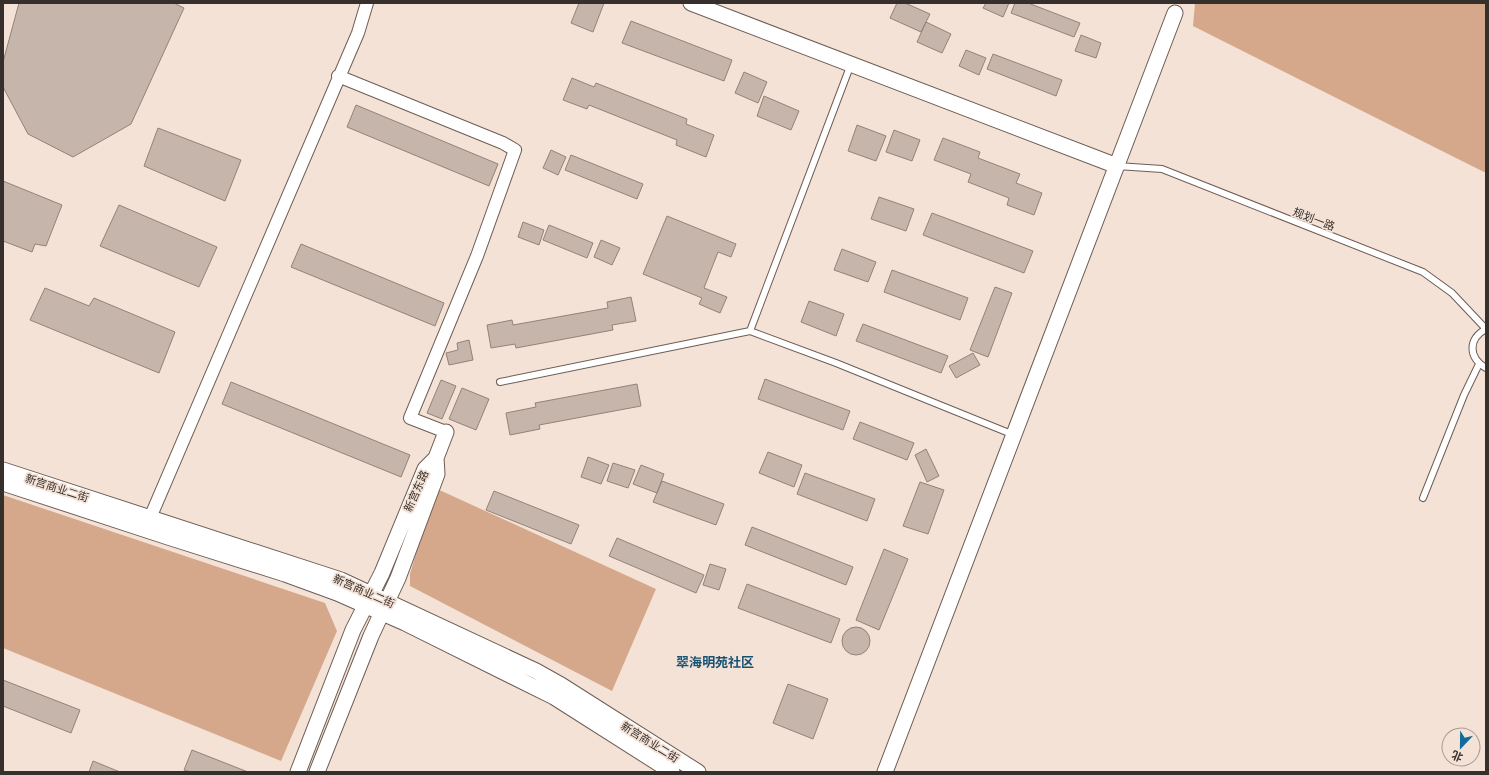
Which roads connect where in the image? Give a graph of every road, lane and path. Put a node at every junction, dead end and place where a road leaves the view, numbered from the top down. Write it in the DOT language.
graph roads {
  1 [pos="367,3"];
  2 [pos="690,3"];
  3 [pos="1175,13"];
  4 [pos="851,64"];
  5 [pos="338,76"];
  6 [pos="1117,166"];
  7 [pos="1486,329"];
  8 [pos="750,330"];
  9 [pos="1480,364"];
  10 [pos="1486,368"];
  11 [pos="500,382"];
  12 [pos="446,432"];
  13 [pos="1014,435"];
  14 [pos="436,458"];
  15 [pos="3,470"];
  16 [pos="3,483"];
  17 [pos="1423,498"];
  18 [pos="150,518"];
  19 [pos="368,600"];
  20 [pos="384,607"];
  21 [pos="298,772"];
  22 [pos="317,772"];
  23 [pos="672,772"];
  24 [pos="698,772"];
  25 [pos="885,772"];
  1 -- 5 [label="street"];
  2 -- 4 [label="street"];
  3 -- 6 [label="street"];
  4 -- 6 [label="street"];
  4 -- 8 [label="lane"];
  5 -- 12 [label="street"];
  5 -- 18 [label="street"];
  6 -- 7 [label="lane, 规划一路"];
  6 -- 13 [label="street"];
  7 -- 9 [label="lane"];
  8 -- 11 [label="lane"];
  8 -- 13 [label="lane"];
  9 -- 10 [label="lane"];
  9 -- 17 [label="lane"];
  12 -- 14 [label="street"];
  13 -- 25 [label="street"];
  14 -- 19 [label="street, 新宫东路"];
  14 -- 20 [label="street, 新宫东路"];
  15 -- 18 [label="street, 新宫商业二街"];
  16 -- 19 [label="street, 新宫商业二街"];
  18 -- 19 [label="street, 新宫商业二街"];
  19 -- 20 [label="street, 新宫商业二街"];
  19 -- 21 [label="street, 新宫东路"];
  20 -- 22 [label="street, 新宫东路"];
  20 -- 23 [label="street, 新宫商业二街"];
  20 -- 24 [label="street, 新宫商业二街"];
}
